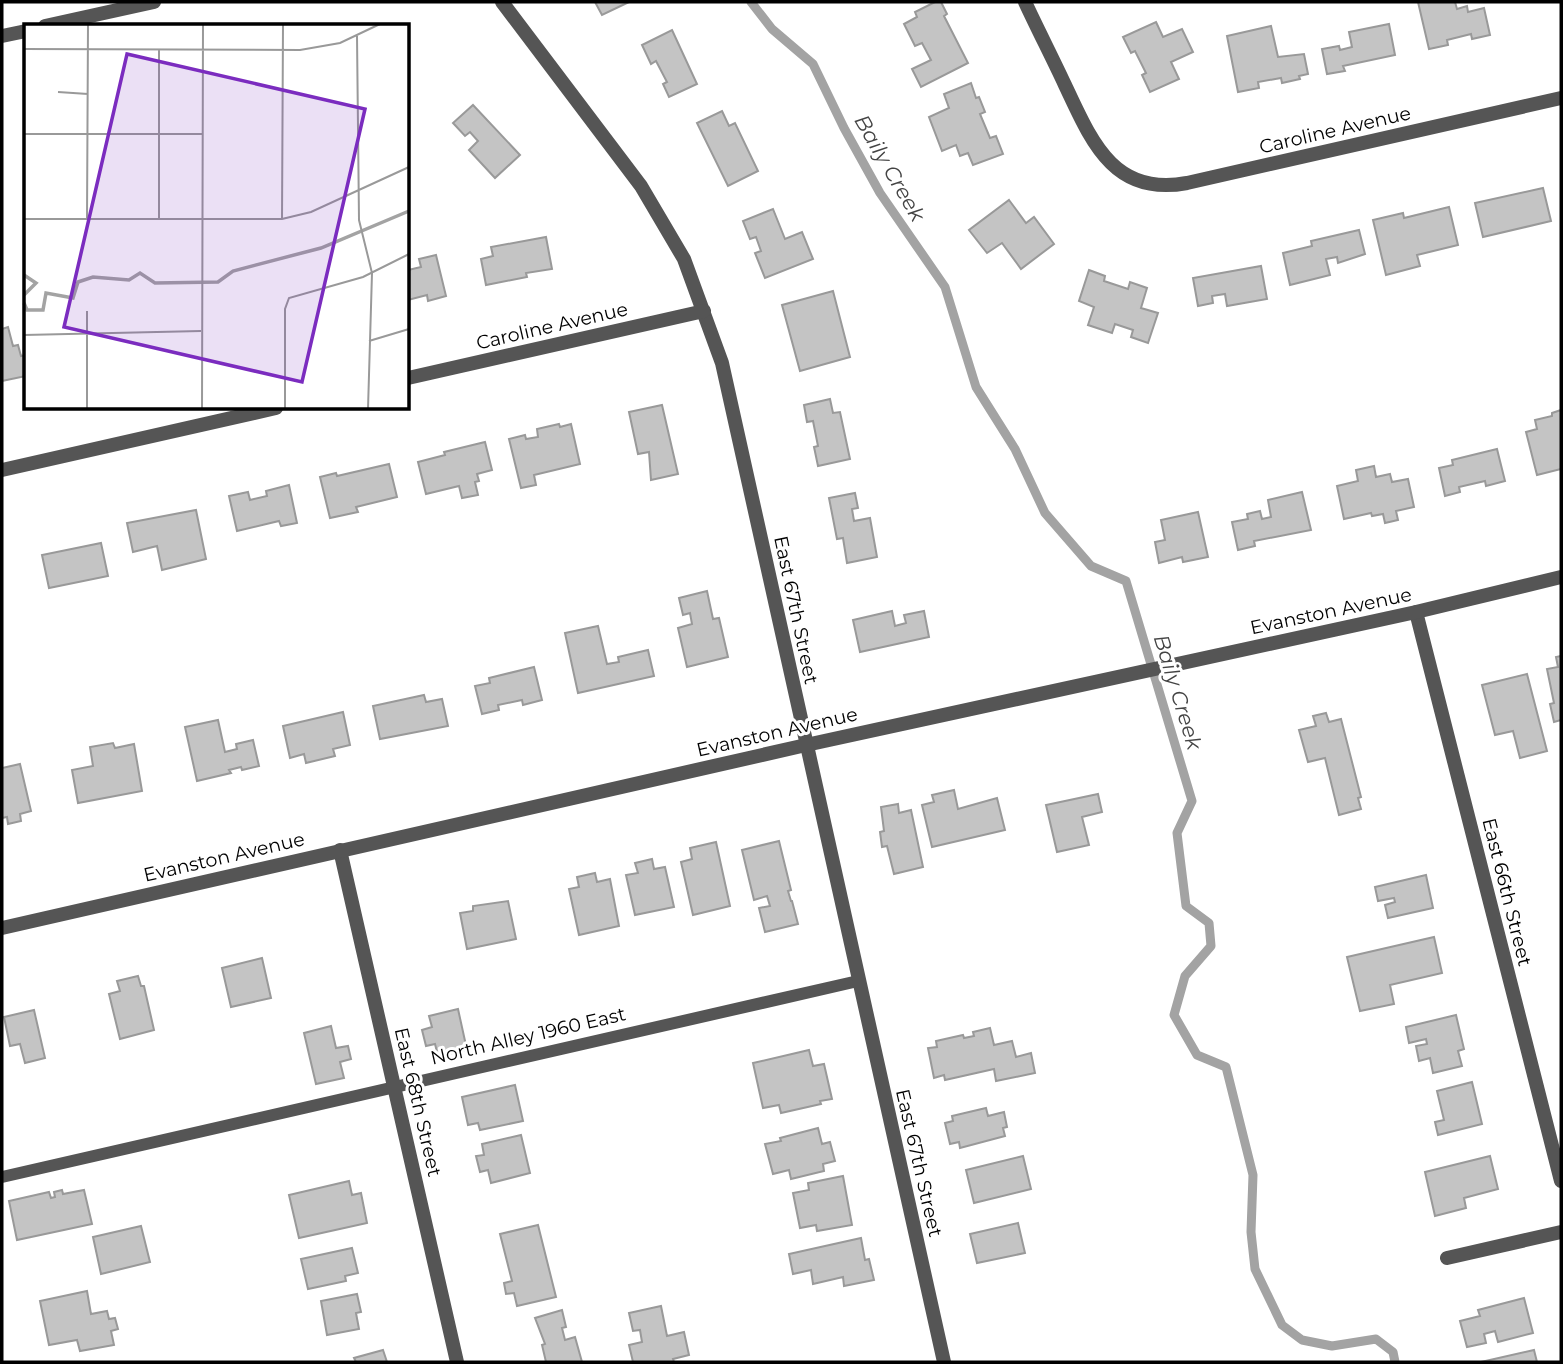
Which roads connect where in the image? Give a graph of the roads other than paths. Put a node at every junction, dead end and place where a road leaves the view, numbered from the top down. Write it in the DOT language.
graph roads {
  1 [pos="154,2"];
  2 [pos="502,2"];
  3 [pos="1025,2"];
  4 [pos="54,24"];
  5 [pos="24,31"];
  6 [pos="2,36"];
  7 [pos="1561,98"];
  8 [pos="704,311"];
  9 [pos="410,378"];
  10 [pos="267,410"];
  11 [pos="2,470"];
  12 [pos="1561,577"];
  13 [pos="1416,612"];
  14 [pos="806,746"];
  15 [pos="340,850"];
  16 [pos="2,928"];
  17 [pos="858,981"];
  18 [pos="395,1087"];
  19 [pos="2,1177"];
  20 [pos="1561,1181"];
  21 [pos="1561,1232"];
  22 [pos="1447,1258"];
  23 [pos="457,1362"];
  24 [pos="944,1362"];
  1 -- 4 [label="street"];
  2 -- 8 [label="street, East 67th Street"];
  3 -- 7 [label="street, Caroline Avenue"];
  5 -- 6 [label="street"];
  8 -- 9 [label="street, Caroline Avenue"];
  8 -- 14 [label="street, East 67th Street"];
  10 -- 11 [label="street"];
  12 -- 13 [label="street, Evanston Avenue"];
  13 -- 14 [label="street, Evanston Avenue"];
  13 -- 20 [label="street, East 66th Street"];
  14 -- 15 [label="street, Evanston Avenue"];
  14 -- 17 [label="street, East 67th Street"];
  15 -- 16 [label="street, Evanston Avenue"];
  15 -- 18 [label="street, East 68th Street"];
  17 -- 18 [label="lane, North Alley 1960 East"];
  17 -- 24 [label="street, East 67th Street"];
  18 -- 19 [label="lane, North Alley 1960 East"];
  18 -- 23 [label="street, East 68th Street"];
  21 -- 22 [label="street"];
}
